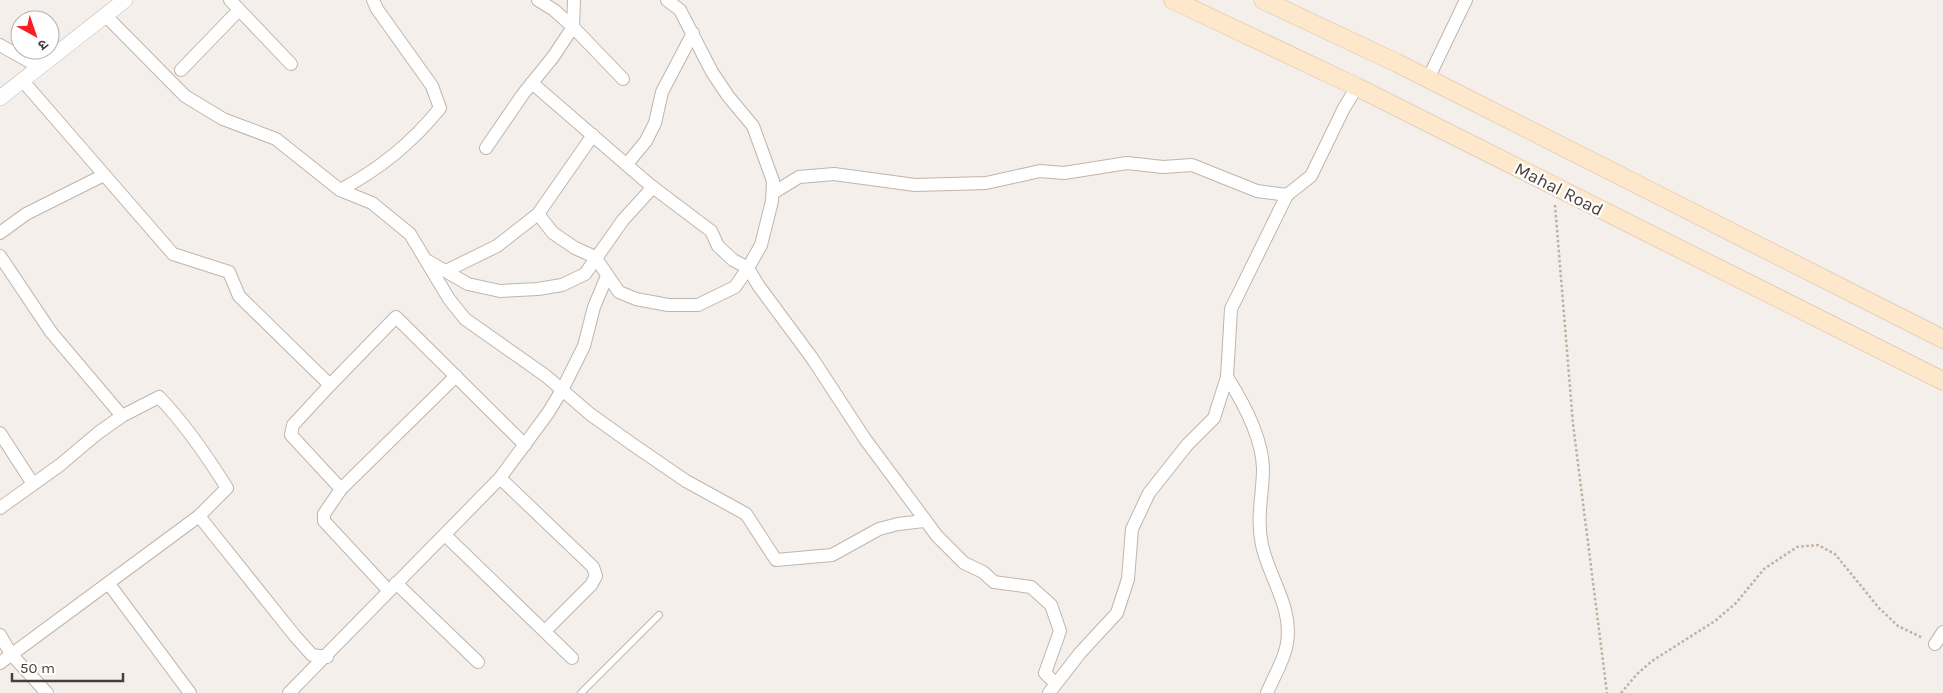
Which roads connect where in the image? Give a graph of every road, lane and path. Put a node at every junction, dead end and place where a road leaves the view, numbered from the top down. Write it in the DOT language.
graph roads {
  1 [pos="125,0"];
  2 [pos="230,0"];
  3 [pos="373,0"];
  4 [pos="538,0"];
  5 [pos="574,0"];
  6 [pos="667,0"];
  7 [pos="1173,0"];
  8 [pos="1263,0"];
  9 [pos="1466,0"];
  10 [pos="239,10"];
  11 [pos="106,15"];
  12 [pos="573,27"];
  13 [pos="694,33"];
  14 [pos="0,46"];
  15 [pos="291,64"];
  16 [pos="39,67"];
  17 [pos="181,70"];
  18 [pos="624,79"];
  19 [pos="1428,79"];
  20 [pos="22,80"];
  21 [pos="532,83"];
  22 [pos="1357,87"];
  23 [pos="0,98"];
  24 [pos="593,135"];
  25 [pos="486,148"];
  26 [pos="627,164"];
  27 [pos="104,175"];
  28 [pos="1554,186"];
  29 [pos="653,187"];
  30 [pos="340,190"];
  31 [pos="773,193"];
  32 [pos="1287,195"];
  33 [pos="538,214"];
  34 [pos="0,233"];
  35 [pos="0,256"];
  36 [pos="595,257"];
  37 [pos="426,260"];
  38 [pos="748,268"];
  39 [pos="446,271"];
  40 [pos="607,276"];
  41 [pos="1943,339"];
  42 [pos="456,376"];
  43 [pos="1227,376"];
  44 [pos="1943,381"];
  45 [pos="330,386"];
  46 [pos="562,390"];
  47 [pos="122,416"];
  48 [pos="0,433"];
  49 [pos="525,446"];
  50 [pos="500,478"];
  51 [pos="33,484"];
  52 [pos="341,489"];
  53 [pos="0,508"];
  54 [pos="199,516"];
  55 [pos="924,521"];
  56 [pos="445,535"];
  57 [pos="109,584"];
  58 [pos="392,586"];
  59 [pos="659,615"];
  60 [pos="545,631"];
  61 [pos="1943,632"];
  62 [pos="0,635"];
  63 [pos="1935,644"];
  64 [pos="11,654"];
  65 [pos="327,657"];
  66 [pos="572,658"];
  67 [pos="478,662"];
  68 [pos="0,663"];
  69 [pos="1052,688"];
  70 [pos="47,693"];
  71 [pos="190,693"];
  72 [pos="289,693"];
  73 [pos="581,693"];
  74 [pos="1267,693"];
  75 [pos="1607,693"];
  76 [pos="1621,693"];
  1 -- 11 [label="street"];
  2 -- 10 [label="street"];
  3 -- 30 [label="street"];
  4 -- 12 [label="street"];
  5 -- 12 [label="street"];
  6 -- 13 [label="street"];
  7 -- 22 [label="main road, Mahal Road"];
  8 -- 19 [label="main road"];
  9 -- 19 [label="street"];
  10 -- 15 [label="street"];
  10 -- 17 [label="street"];
  11 -- 16 [label="street"];
  11 -- 30 [label="street"];
  12 -- 18 [label="street"];
  12 -- 21 [label="street"];
  13 -- 26 [label="street"];
  13 -- 31 [label="street"];
  14 -- 16 [label="street"];
  16 -- 20 [label="street"];
  19 -- 41 [label="main road"];
  20 -- 23 [label="street"];
  20 -- 27 [label="street"];
  21 -- 24 [label="street"];
  21 -- 25 [label="street"];
  22 -- 28 [label="main road, Mahal Road"];
  22 -- 32 [label="street"];
  24 -- 26 [label="street"];
  24 -- 33 [label="street"];
  26 -- 29 [label="street"];
  27 -- 34 [label="street"];
  27 -- 45 [label="street"];
  28 -- 44 [label="main road, Mahal Road"];
  28 -- 75 [label="path"];
  29 -- 36 [label="street"];
  29 -- 38 [label="street"];
  30 -- 37 [label="street"];
  31 -- 32 [label="street"];
  31 -- 38 [label="street"];
  32 -- 43 [label="street"];
  33 -- 36 [label="street"];
  33 -- 39 [label="street"];
  35 -- 47 [label="street"];
  36 -- 39 [label="street"];
  36 -- 40 [label="street"];
  37 -- 39 [label="street"];
  37 -- 46 [label="street"];
  38 -- 40 [label="street"];
  38 -- 55 [label="street"];
  40 -- 46 [label="street"];
  42 -- 45 [label="street"];
  42 -- 49 [label="street"];
  42 -- 52 [label="street"];
  43 -- 69 [label="street"];
  43 -- 74 [label="street"];
  45 -- 52 [label="street"];
  46 -- 49 [label="street"];
  46 -- 55 [label="street"];
  47 -- 51 [label="street"];
  47 -- 54 [label="street"];
  48 -- 51 [label="street"];
  49 -- 50 [label="street"];
  50 -- 56 [label="street"];
  50 -- 60 [label="street"];
  51 -- 53 [label="street"];
  52 -- 58 [label="street"];
  54 -- 57 [label="street"];
  54 -- 65 [label="street"];
  55 -- 69 [label="street"];
  56 -- 58 [label="street"];
  56 -- 60 [label="street"];
  57 -- 64 [label="street"];
  57 -- 71 [label="street"];
  58 -- 65 [label="street"];
  58 -- 67 [label="street"];
  59 -- 73 [label="lane"];
  60 -- 66 [label="street"];
  61 -- 63 [label="street"];
  62 -- 64 [label="street"];
  63 -- 76 [label="path"];
  64 -- 68 [label="street"];
  64 -- 70 [label="street"];
  65 -- 72 [label="street"];
}
